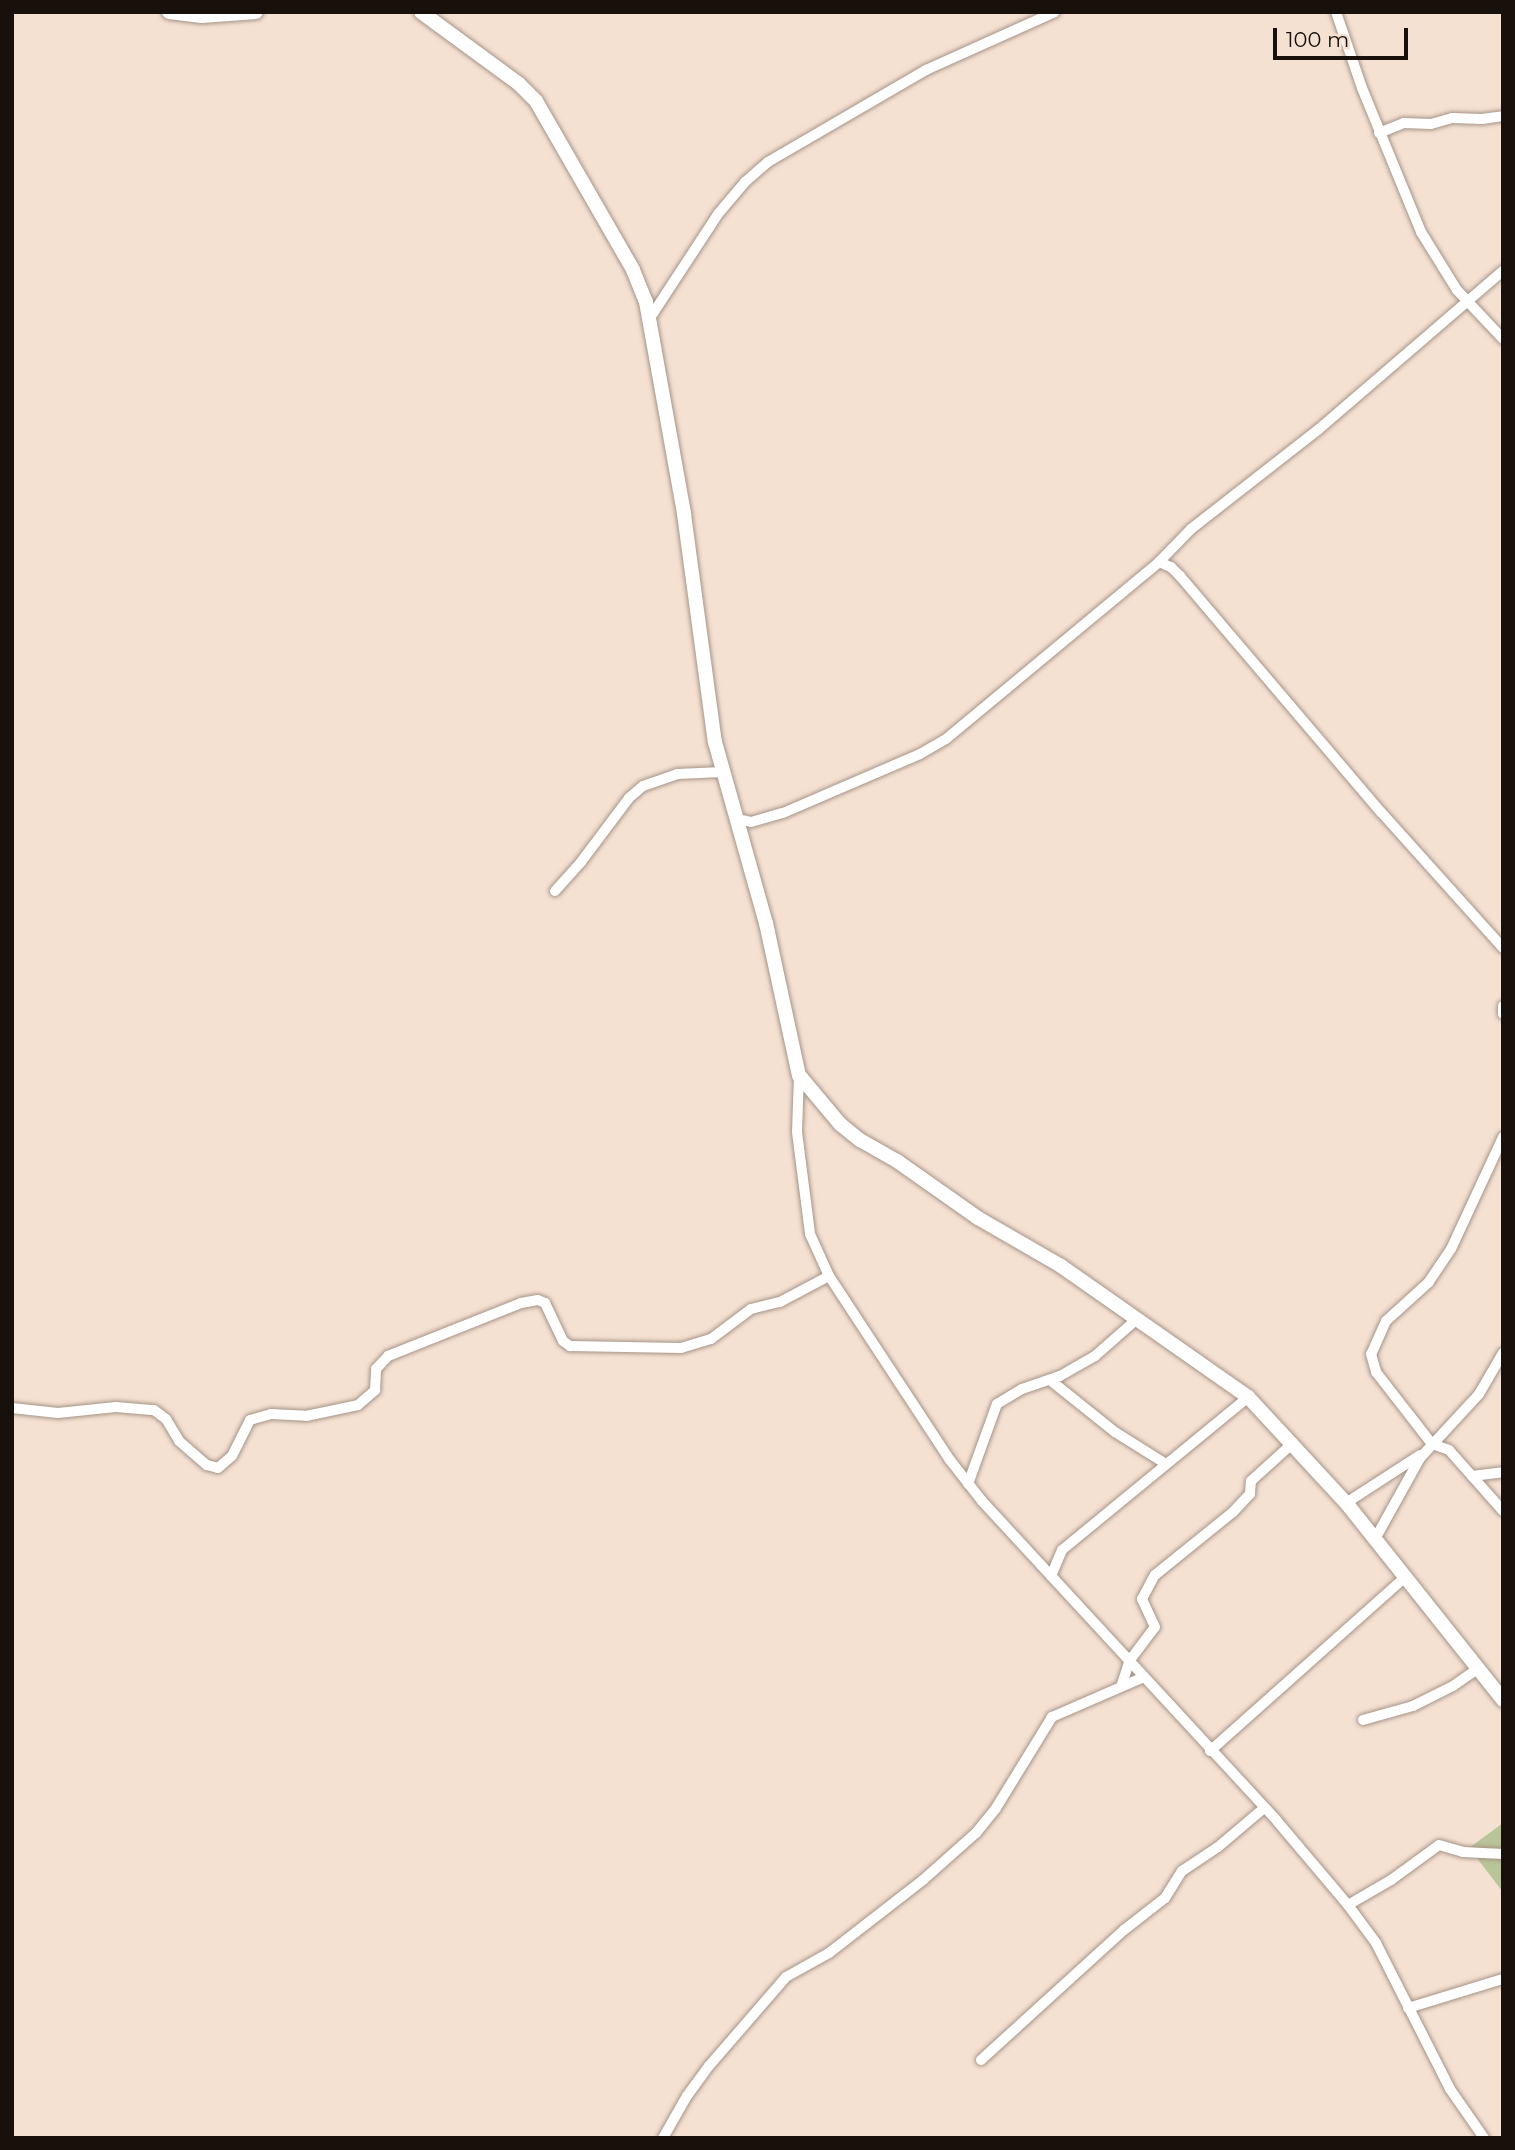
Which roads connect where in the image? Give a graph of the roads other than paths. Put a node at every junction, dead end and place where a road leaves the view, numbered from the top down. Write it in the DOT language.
graph roads {
  1 [pos="169,12"];
  2 [pos="256,12"];
  3 [pos="421,12"];
  4 [pos="1055,12"];
  5 [pos="1336,12"];
  6 [pos="1503,116"];
  7 [pos="1379,133"];
  8 [pos="1503,271"];
  9 [pos="1467,301"];
  10 [pos="650,318"];
  11 [pos="1503,339"];
  12 [pos="1160,562"];
  13 [pos="722,772"];
  14 [pos="738,819"];
  15 [pos="555,891"];
  16 [pos="1503,948"];
  17 [pos="1503,1006"];
  18 [pos="1503,1014"];
  19 [pos="799,1075"];
  20 [pos="1503,1137"];
  21 [pos="829,1276"];
  22 [pos="1137,1319"];
  23 [pos="1503,1353"];
  24 [pos="1050,1380"];
  25 [pos="1248,1397"];
  26 [pos="12,1408"];
  27 [pos="1293,1443"];
  28 [pos="1429,1448"];
  29 [pos="1166,1464"];
  30 [pos="1503,1472"];
  31 [pos="1472,1476"];
  32 [pos="968,1484"];
  33 [pos="1346,1503"];
  34 [pos="1503,1511"];
  35 [pos="1376,1539"];
  36 [pos="1051,1576"];
  37 [pos="1405,1577"];
  38 [pos="1130,1660"];
  39 [pos="1477,1669"];
  40 [pos="1144,1677"];
  41 [pos="1122,1684"];
  42 [pos="1503,1700"];
  43 [pos="1363,1720"];
  44 [pos="1210,1751"];
  45 [pos="1264,1808"];
  46 [pos="1503,1854"];
  47 [pos="1348,1905"];
  48 [pos="1503,1979"];
  49 [pos="1408,2008"];
  50 [pos="981,2060"];
  51 [pos="663,2138"];
  52 [pos="1484,2138"];
  1 -- 2 [label="street"];
  3 -- 10 [label="street"];
  4 -- 10 [label="street"];
  5 -- 7 [label="street"];
  6 -- 7 [label="street"];
  7 -- 9 [label="street"];
  8 -- 9 [label="street"];
  9 -- 11 [label="street"];
  9 -- 12 [label="street"];
  10 -- 13 [label="street"];
  12 -- 14 [label="street"];
  12 -- 16 [label="street"];
  13 -- 14 [label="street"];
  13 -- 15 [label="street"];
  14 -- 19 [label="street"];
  17 -- 18 [label="street"];
  19 -- 21 [label="street"];
  19 -- 22 [label="street"];
  20 -- 28 [label="street"];
  21 -- 26 [label="street"];
  21 -- 32 [label="street"];
  22 -- 24 [label="street"];
  22 -- 25 [label="street"];
  23 -- 28 [label="street"];
  24 -- 29 [label="street"];
  24 -- 32 [label="street"];
  25 -- 27 [label="street"];
  25 -- 29 [label="street"];
  27 -- 33 [label="street"];
  27 -- 38 [label="street"];
  28 -- 31 [label="street"];
  28 -- 33 [label="street"];
  28 -- 35 [label="street"];
  29 -- 36 [label="street"];
  30 -- 31 [label="street"];
  31 -- 34 [label="street"];
  32 -- 36 [label="street"];
  33 -- 35 [label="street"];
  35 -- 37 [label="street"];
  36 -- 38 [label="street"];
  37 -- 39 [label="street"];
  37 -- 44 [label="street"];
  38 -- 40 [label="street"];
  38 -- 41 [label="street"];
  39 -- 42 [label="street"];
  39 -- 43 [label="street"];
  40 -- 41 [label="street"];
  40 -- 44 [label="street"];
  41 -- 51 [label="street"];
  44 -- 45 [label="street"];
  45 -- 47 [label="street"];
  45 -- 50 [label="street"];
  46 -- 47 [label="street"];
  47 -- 49 [label="street"];
  48 -- 49 [label="street"];
  49 -- 52 [label="street"];
}
